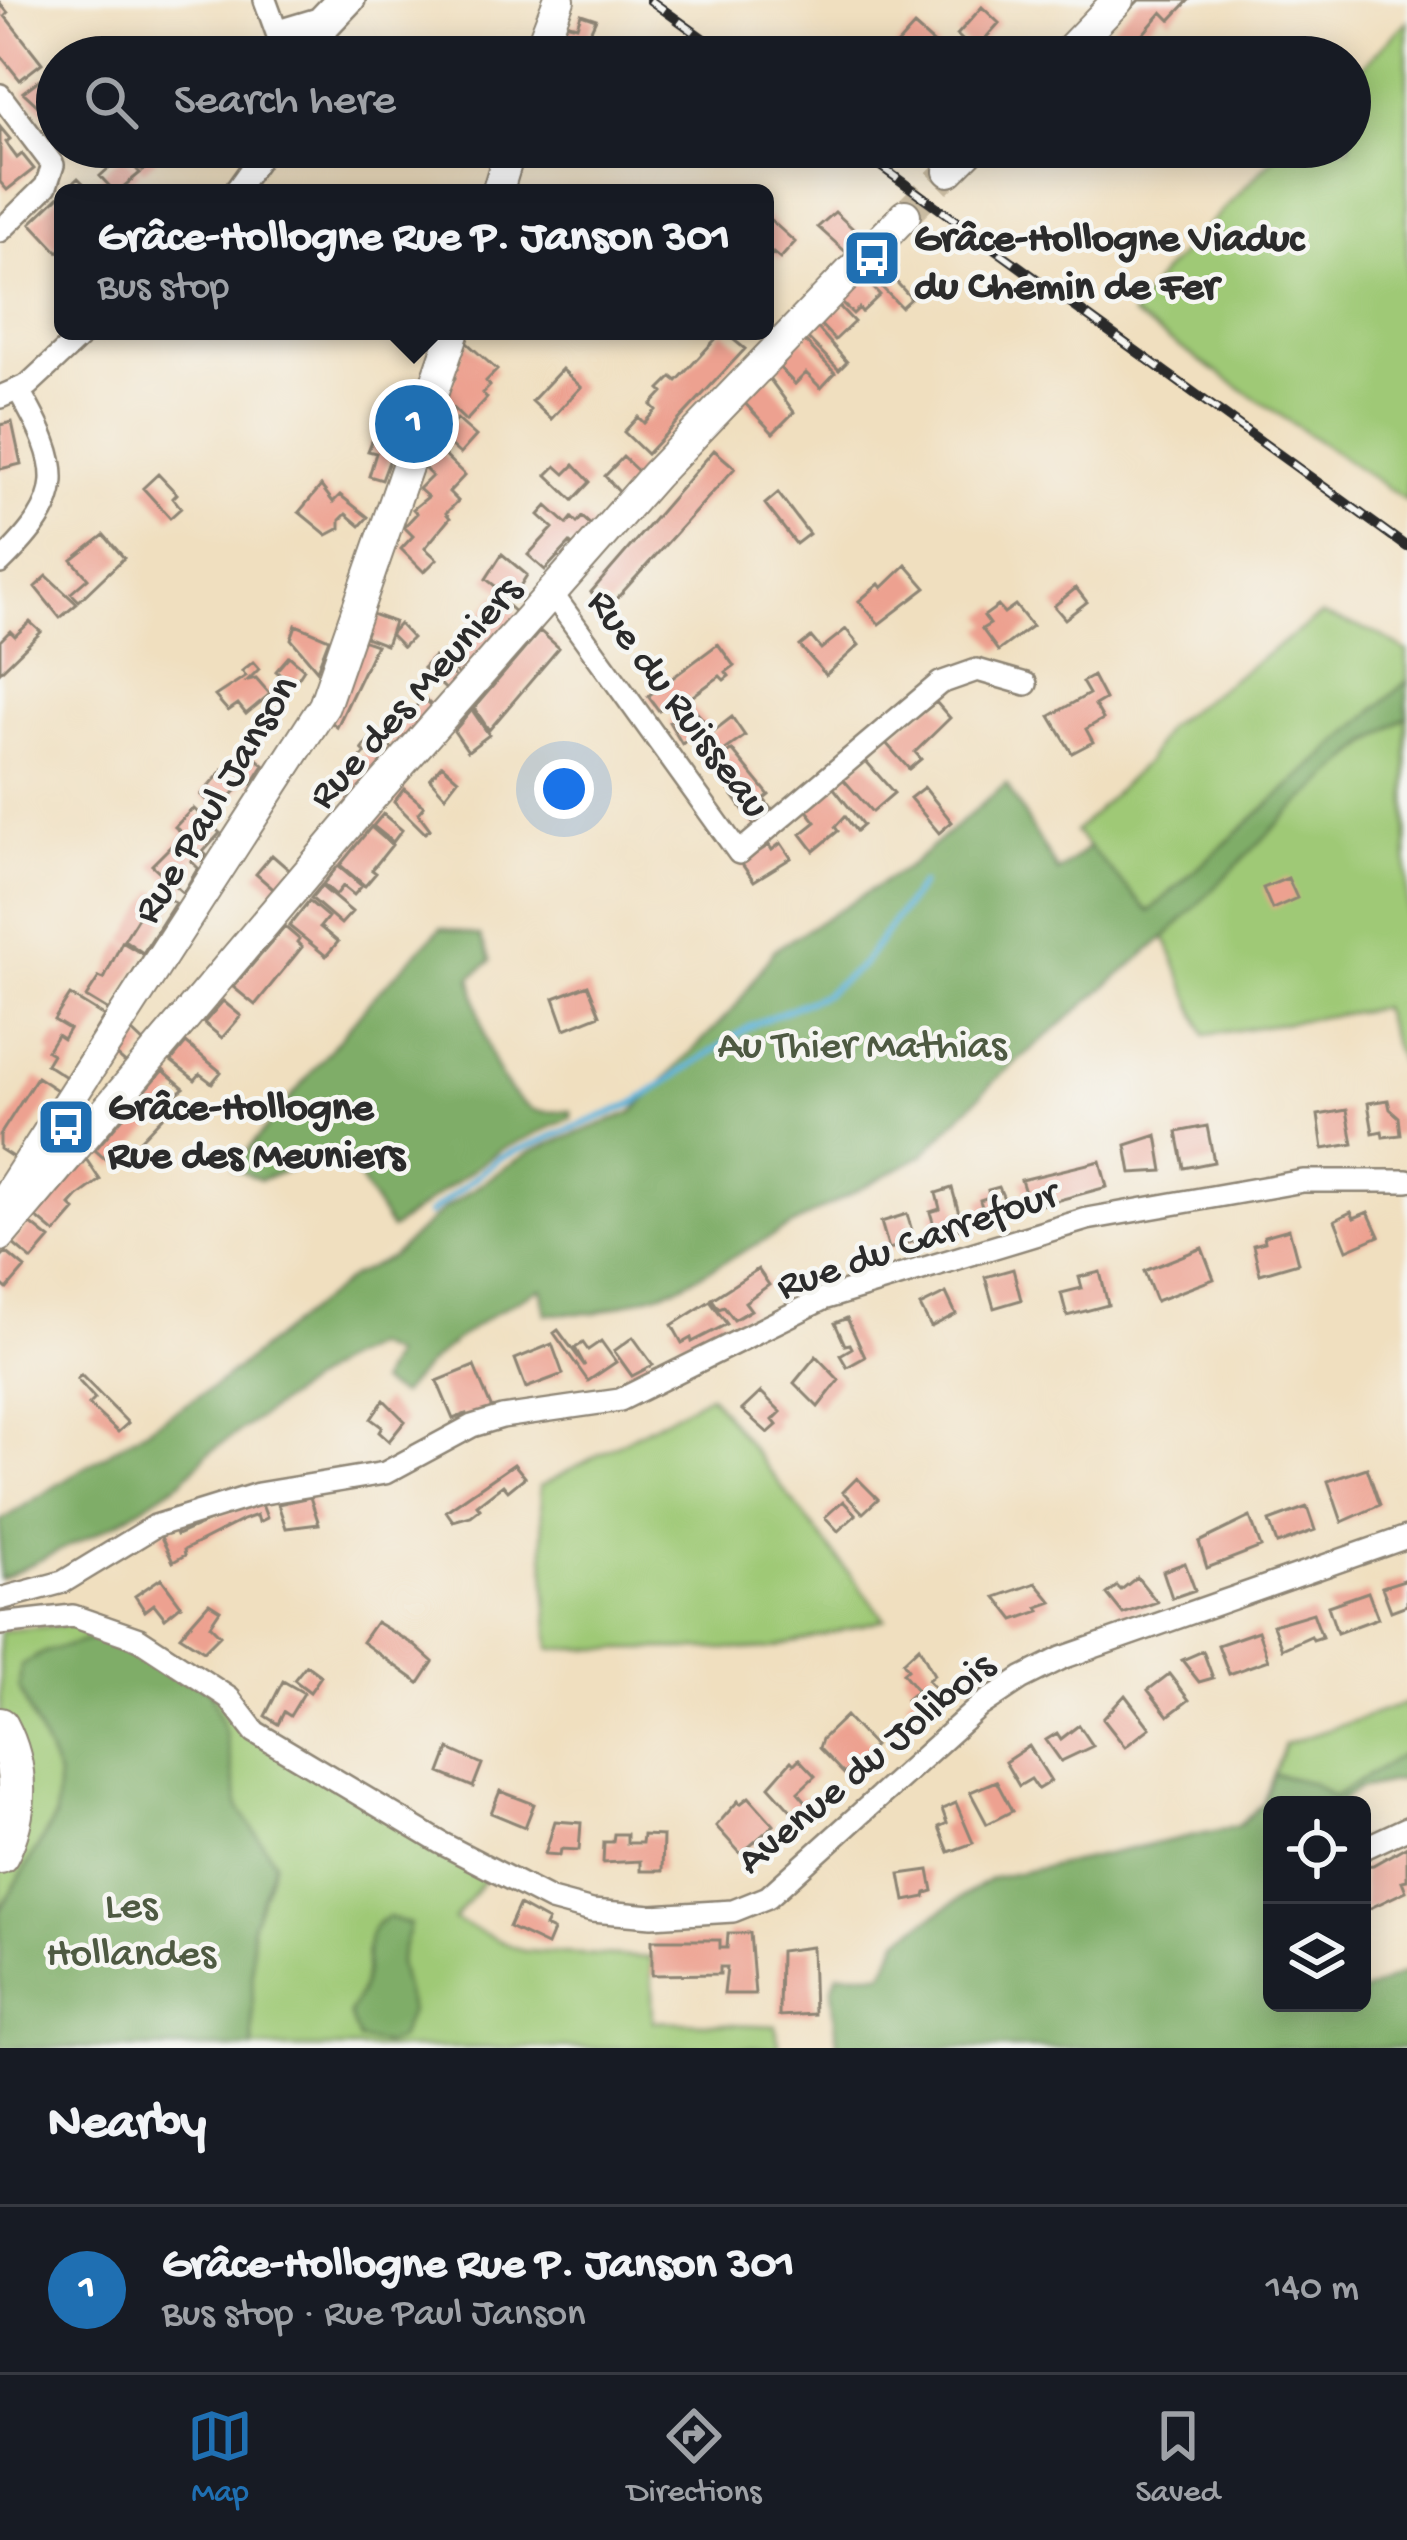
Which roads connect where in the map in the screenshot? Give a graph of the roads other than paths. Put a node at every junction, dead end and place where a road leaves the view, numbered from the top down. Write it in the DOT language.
graph roads {
  1 [pos="265,0"];
  2 [pos="337,0"];
  3 [pos="354,0"];
  4 [pos="534,0"];
  5 [pos="559,0"];
  6 [pos="1118,0"];
  7 [pos="278,36"];
  8 [pos="295,36"];
  9 [pos="320,36"];
  10 [pos="540,36"];
  11 [pos="546,36"];
  12 [pos="1083,36"];
  13 [pos="0,95"];
  14 [pos="36,143"];
  15 [pos="52,168"];
  16 [pos="952,168"];
  17 [pos="949,171"];
  18 [pos="905,215"];
  19 [pos="0,231"];
  20 [pos="75,340"];
  21 [pos="451,340"];
  22 [pos="9,394"];
  23 [pos="0,563"];
  24 [pos="553,595"];
  25 [pos="1027,684"];
  26 [pos="1407,1181"];
  27 [pos="0,1207"];
  28 [pos="0,1236"];
  29 [pos="1407,1537"];
  30 [pos="0,1599"];
  31 [pos="0,1624"];
  32 [pos="0,1726"];
  33 [pos="0,1754"];
  34 [pos="0,1827"];
  35 [pos="1407,1828"];
  36 [pos="1371,1845"];
  37 [pos="0,1856"];
  1 -- 7 [label="street"];
  2 -- 8 [label="street"];
  3 -- 9 [label="street"];
  4 -- 10 [label="street"];
  5 -- 11 [label="street"];
  6 -- 12 [label="street"];
  13 -- 14 [label="street"];
  15 -- 19 [label="street"];
  16 -- 17 [label="street"];
  18 -- 24 [label="street, Rue des Meuniers"];
  20 -- 22 [label="street"];
  21 -- 27 [label="street, Rue Paul Janson"];
  22 -- 23 [label="street"];
  24 -- 25 [label="street, Rue du Ruisseau"];
  24 -- 28 [label="street, Rue des Meuniers"];
  26 -- 30 [label="street, Rue du Carrefour"];
  29 -- 31 [label="street, Avenue du Jolibois"];
  32 -- 37 [label="highway"];
  33 -- 34 [label="highway"];
  35 -- 36 [label="street"];
}
